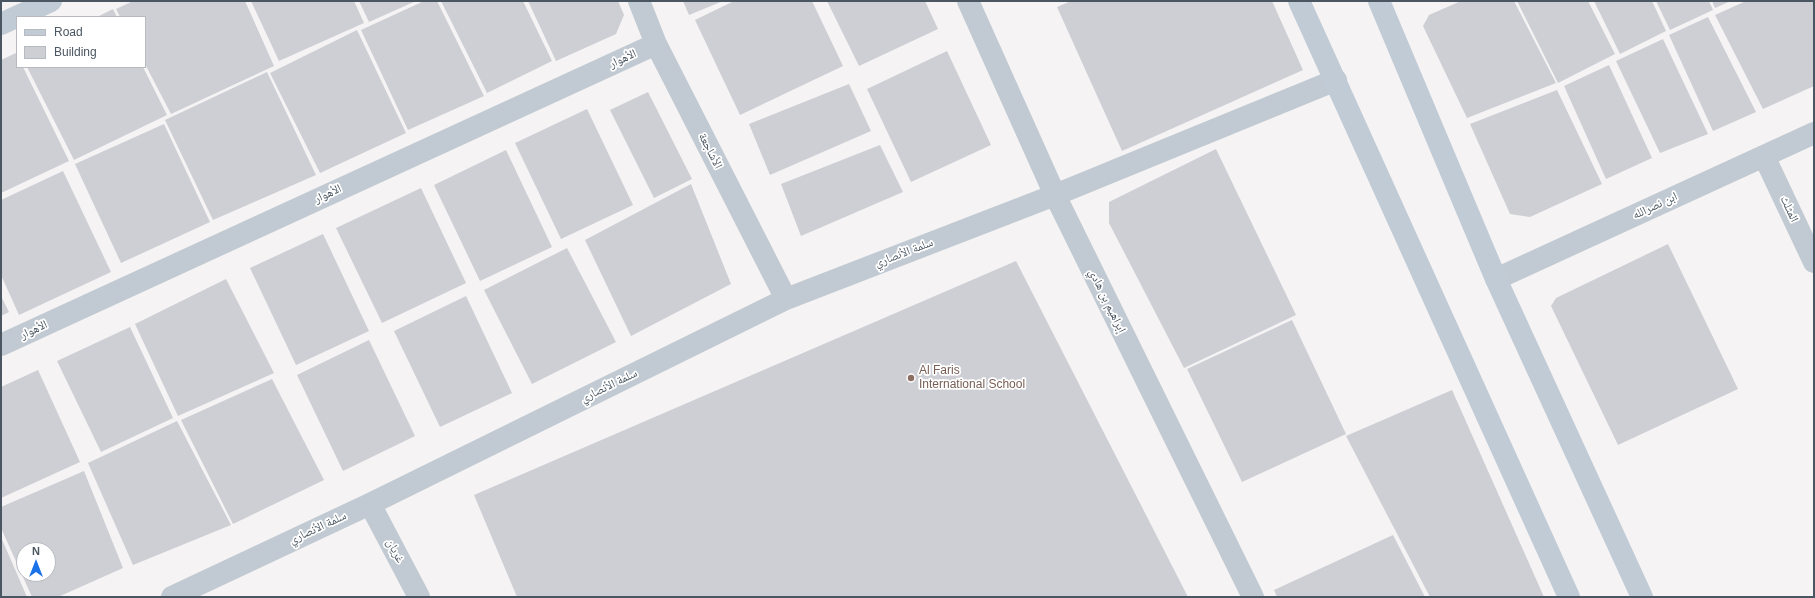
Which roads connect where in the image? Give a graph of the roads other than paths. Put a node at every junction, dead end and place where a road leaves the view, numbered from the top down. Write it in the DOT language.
graph roads {
  1 [pos="51,1"];
  2 [pos="639,1"];
  3 [pos="968,1"];
  4 [pos="1299,1"];
  5 [pos="1379,1"];
  6 [pos="18,16"];
  7 [pos="16,17"];
  8 [pos="1,24"];
  9 [pos="656,44"];
  10 [pos="1336,80"];
  11 [pos="1814,133"];
  12 [pos="1764,156"];
  13 [pos="1055,195"];
  14 [pos="1814,262"];
  15 [pos="1496,279"];
  16 [pos="786,298"];
  17 [pos="1,345"];
  18 [pos="370,504"];
  19 [pos="172,597"];
  20 [pos="419,597"];
  21 [pos="1253,597"];
  22 [pos="1569,597"];
  23 [pos="1642,597"];
  1 -- 6 [label="street"];
  2 -- 9 [label="street, الأشاجعة"];
  3 -- 13 [label="street, إبراهيم بن هادي"];
  4 -- 10 [label="street"];
  5 -- 15 [label="street"];
  7 -- 8 [label="street"];
  9 -- 16 [label="street, الأشاجعة"];
  9 -- 17 [label="street, الأهوار"];
  10 -- 13 [label="street, سلمة الأنصاري"];
  10 -- 22 [label="street"];
  11 -- 12 [label="street, ابن نصرالله"];
  12 -- 14 [label="street, المثلث"];
  12 -- 15 [label="street, ابن نصرالله"];
  13 -- 16 [label="street, سلمة الأنصاري"];
  13 -- 21 [label="street, إبراهيم بن هادي"];
  15 -- 23 [label="street"];
  16 -- 18 [label="street, سلمة الأنصاري"];
  18 -- 19 [label="street, سلمة الأنصاري"];
  18 -- 20 [label="street, غريان"];
}
